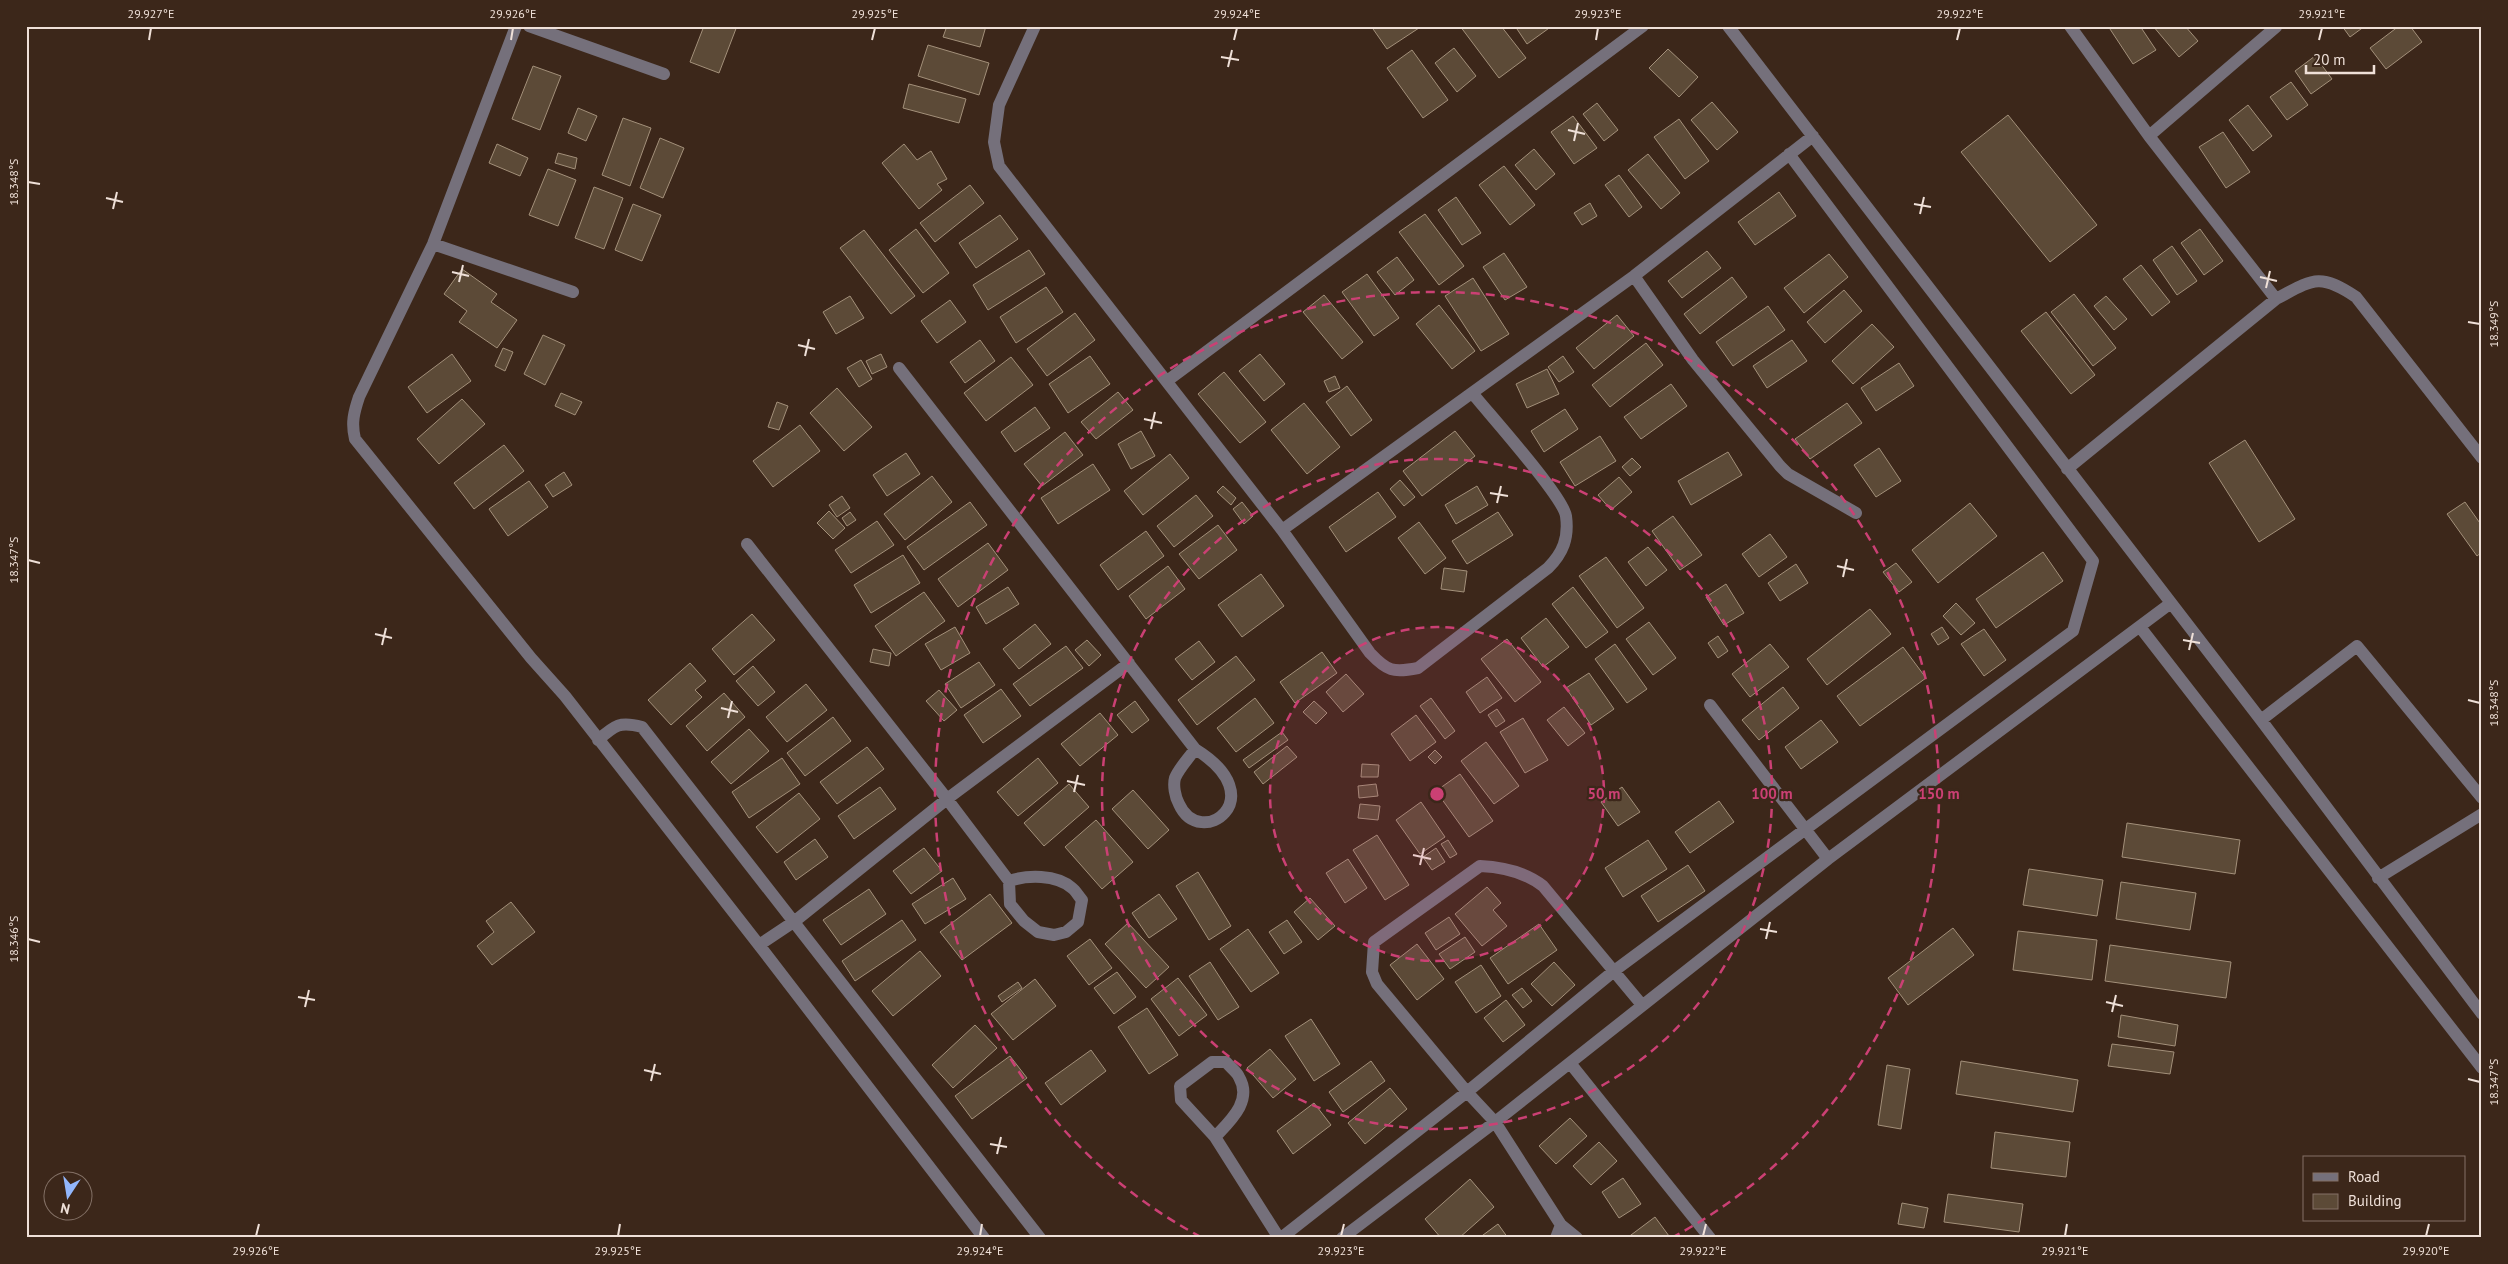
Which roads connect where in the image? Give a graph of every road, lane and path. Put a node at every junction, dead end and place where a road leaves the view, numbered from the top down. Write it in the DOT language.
graph roads {
  1 [pos="516,26"];
  2 [pos="529,26"];
  3 [pos="1035,26"];
  4 [pos="1643,26"];
  5 [pos="1728,26"];
  6 [pos="2070,26"];
  7 [pos="2276,27"];
  8 [pos="664,74"];
  9 [pos="1812,136"];
  10 [pos="2149,136"];
  11 [pos="1789,154"];
  12 [pos="433,244"];
  13 [pos="1634,276"];
  14 [pos="573,292"];
  15 [pos="2276,299"];
  16 [pos="900,368"];
  17 [pos="1167,381"];
  18 [pos="1473,394"];
  19 [pos="2482,458"];
  20 [pos="2067,469"];
  21 [pos="1856,513"];
  22 [pos="1282,530"];
  23 [pos="747,544"];
  24 [pos="2172,603"];
  25 [pos="2140,627"];
  26 [pos="1129,663"];
  27 [pos="1710,705"];
  28 [pos="2261,720"];
  29 [pos="598,740"];
  30 [pos="1195,749"];
  31 [pos="2482,798"];
  32 [pos="947,799"];
  33 [pos="2482,814"];
  34 [pos="1806,829"];
  35 [pos="1828,859"];
  36 [pos="2378,878"];
  37 [pos="1008,881"];
  38 [pos="795,921"];
  39 [pos="760,945"];
  40 [pos="1614,971"];
  41 [pos="1642,1005"];
  42 [pos="2482,1014"];
  43 [pos="1570,1063"];
  44 [pos="2482,1068"];
  45 [pos="1467,1092"];
  46 [pos="1495,1122"];
  47 [pos="1215,1137"];
  48 [pos="1561,1225"];
  49 [pos="984,1238"];
  50 [pos="1040,1238"];
  51 [pos="1280,1238"];
  52 [pos="1342,1238"];
  53 [pos="1556,1238"];
  54 [pos="1577,1238"];
  55 [pos="1710,1238"];
  1 -- 12 [label="street"];
  2 -- 8 [label="street"];
  3 -- 17 [label="street"];
  4 -- 17 [label="street"];
  5 -- 9 [label="street"];
  6 -- 10 [label="street"];
  7 -- 10 [label="street"];
  9 -- 11 [label="street"];
  9 -- 20 [label="street"];
  10 -- 15 [label="street"];
  11 -- 13 [label="street"];
  11 -- 34 [label="street"];
  12 -- 14 [label="street"];
  12 -- 29 [label="street"];
  13 -- 18 [label="street"];
  13 -- 21 [label="street"];
  15 -- 19 [label="street"];
  15 -- 20 [label="street"];
  16 -- 26 [label="street"];
  17 -- 22 [label="street"];
  18 -- 22 [label="street"];
  18 -- 22 [label="street"];
  20 -- 24 [label="street"];
  23 -- 32 [label="street"];
  24 -- 25 [label="street"];
  24 -- 28 [label="street"];
  25 -- 35 [label="street"];
  25 -- 44 [label="street"];
  26 -- 30 [label="street"];
  26 -- 32 [label="street"];
  27 -- 34 [label="street"];
  28 -- 31 [label="street"];
  28 -- 36 [label="street"];
  29 -- 38 [label="street"];
  29 -- 39 [label="street"];
  30 -- 30 [label="street"];
  32 -- 37 [label="street"];
  32 -- 38 [label="street"];
  33 -- 36 [label="street"];
  34 -- 35 [label="street"];
  34 -- 40 [label="street"];
  35 -- 41 [label="street"];
  36 -- 42 [label="street"];
  37 -- 37 [label="street"];
  38 -- 39 [label="street"];
  38 -- 50 [label="street"];
  39 -- 49 [label="street"];
  40 -- 41 [label="street"];
  40 -- 45 [label="street"];
  40 -- 45 [label="street"];
  41 -- 43 [label="street"];
  43 -- 46 [label="street"];
  43 -- 55 [label="street"];
  45 -- 46 [label="street"];
  45 -- 51 [label="street"];
  46 -- 48 [label="street"];
  46 -- 52 [label="street"];
  47 -- 47 [label="street"];
  47 -- 51 [label="street"];
  48 -- 53 [label="street"];
  48 -- 54 [label="street"];
}
